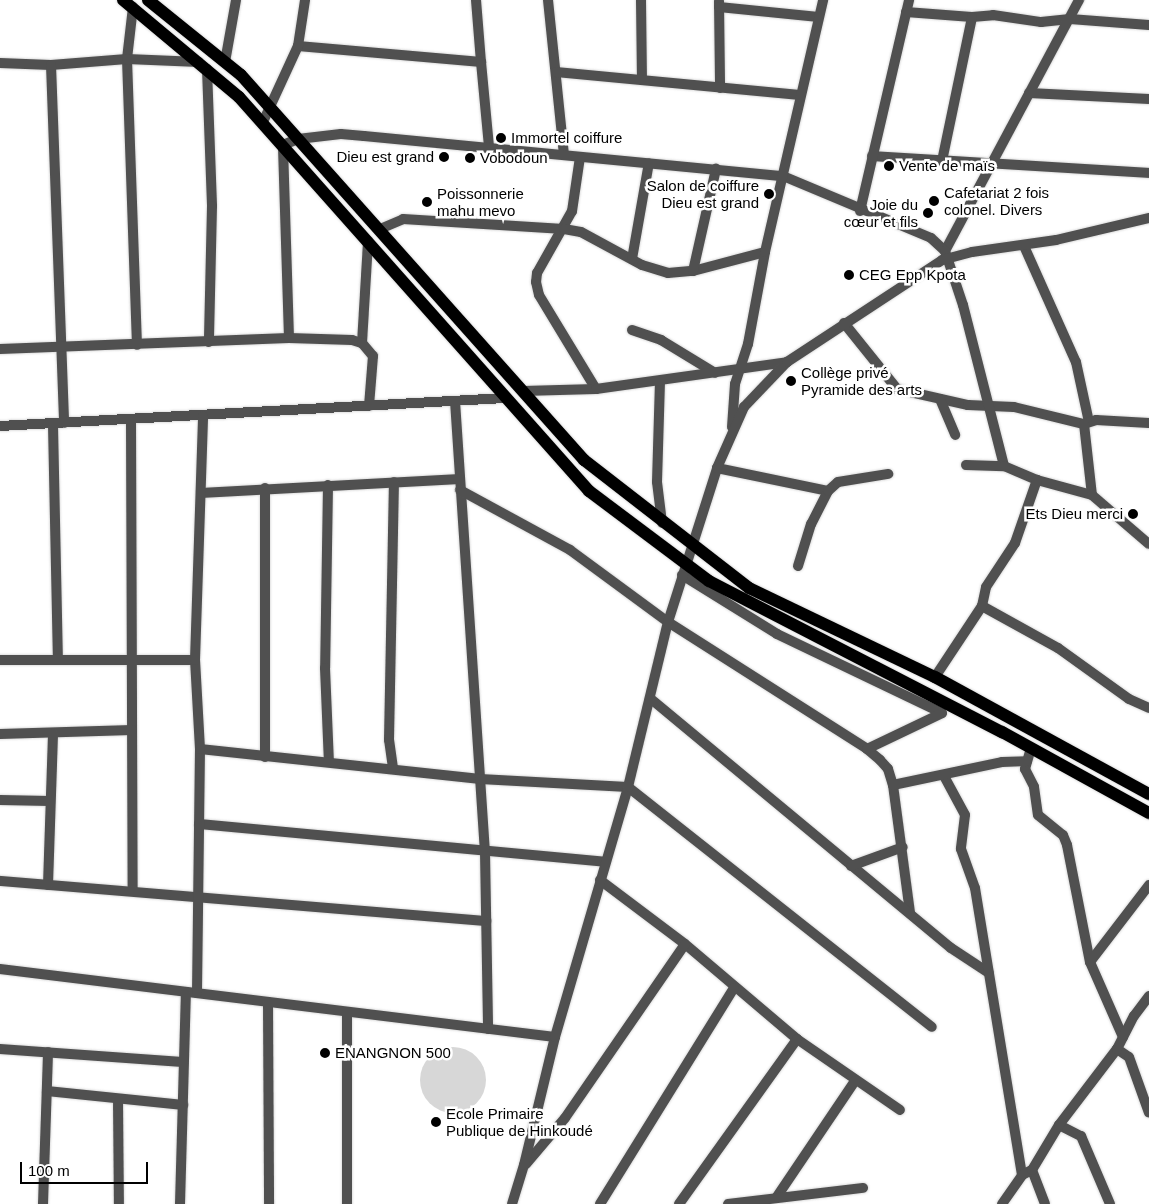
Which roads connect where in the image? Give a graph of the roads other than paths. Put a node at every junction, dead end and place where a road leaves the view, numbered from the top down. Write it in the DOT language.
graph roads {
  1 [pos="148,0"];
  2 [pos="236,0"];
  3 [pos="305,0"];
  4 [pos="476,0"];
  5 [pos="548,0"];
  6 [pos="641,0"];
  7 [pos="823,0"];
  8 [pos="909,0"];
  9 [pos="1079,0"];
  10 [pos="719,3"];
  11 [pos="128,4"];
  12 [pos="906,12"];
  13 [pos="819,17"];
  14 [pos="972,17"];
  15 [pos="1070,19"];
  16 [pos="1149,25"];
  17 [pos="298,46"];
  18 [pos="127,59"];
  19 [pos="225,62"];
  20 [pos="481,62"];
  21 [pos="0,63"];
  22 [pos="51,65"];
  23 [pos="203,65"];
  24 [pos="556,72"];
  25 [pos="642,80"];
  26 [pos="720,88"];
  27 [pos="1029,93"];
  28 [pos="800,95"];
  29 [pos="1149,98"];
  30 [pos="270,108"];
  31 [pos="263,122"];
  32 [pos="298,139"];
  33 [pos="283,145"];
  34 [pos="489,147"];
  35 [pos="564,154"];
  36 [pos="872,156"];
  37 [pos="580,157"];
  38 [pos="942,161"];
  39 [pos="649,163"];
  40 [pos="990,165"];
  41 [pos="716,169"];
  42 [pos="1149,173"];
  43 [pos="783,176"];
  44 [pos="860,211"];
  45 [pos="1149,218"];
  46 [pos="380,229"];
  47 [pos="564,229"];
  48 [pos="368,241"];
  49 [pos="1024,246"];
  50 [pos="765,252"];
  51 [pos="947,254"];
  52 [pos="632,259"];
  53 [pos="692,271"];
  54 [pos="844,323"];
  55 [pos="632,330"];
  56 [pos="289,338"];
  57 [pos="209,342"];
  58 [pos="362,343"];
  59 [pos="137,345"];
  60 [pos="61,348"];
  61 [pos="0,349"];
  62 [pos="787,362"];
  63 [pos="740,370"];
  64 [pos="715,373"];
  65 [pos="660,381"];
  66 [pos="596,389"];
  67 [pos="523,391"];
  68 [pos="505,398"];
  69 [pos="940,399"];
  70 [pos="455,400"];
  71 [pos="368,406"];
  72 [pos="988,407"];
  73 [pos="202,416"];
  74 [pos="131,420"];
  75 [pos="64,423"];
  76 [pos="1086,423"];
  77 [pos="1149,423"];
  78 [pos="53,425"];
  79 [pos="0,426"];
  80 [pos="732,428"];
  81 [pos="955,436"];
  82 [pos="966,465"];
  83 [pos="1004,466"];
  84 [pos="717,468"];
  85 [pos="888,474"];
  86 [pos="460,479"];
  87 [pos="1037,480"];
  88 [pos="394,482"];
  89 [pos="328,485"];
  90 [pos="265,488"];
  91 [pos="460,490"];
  92 [pos="828,491"];
  93 [pos="201,493"];
  94 [pos="1092,496"];
  95 [pos="662,522"];
  96 [pos="691,544"];
  97 [pos="1149,544"];
  98 [pos="798,566"];
  99 [pos="684,570"];
  100 [pos="982,606"];
  101 [pos="668,622"];
  102 [pos="0,660"];
  103 [pos="58,660"];
  104 [pos="132,660"];
  105 [pos="195,660"];
  106 [pos="936,677"];
  107 [pos="651,699"];
  108 [pos="1149,708"];
  109 [pos="132,730"];
  110 [pos="0,734"];
  111 [pos="53,734"];
  112 [pos="867,748"];
  113 [pos="1031,748"];
  114 [pos="200,749"];
  115 [pos="265,757"];
  116 [pos="1028,761"];
  117 [pos="329,762"];
  118 [pos="393,768"];
  119 [pos="944,776"];
  120 [pos="480,779"];
  121 [pos="893,785"];
  122 [pos="628,787"];
  123 [pos="1149,794"];
  124 [pos="0,800"];
  125 [pos="50,801"];
  126 [pos="1149,813"];
  127 [pos="199,824"];
  128 [pos="902,847"];
  129 [pos="485,852"];
  130 [pos="606,862"];
  131 [pos="851,866"];
  132 [pos="600,880"];
  133 [pos="0,881"];
  134 [pos="48,885"];
  135 [pos="1149,886"];
  136 [pos="132,891"];
  137 [pos="198,899"];
  138 [pos="910,913"];
  139 [pos="486,921"];
  140 [pos="685,944"];
  141 [pos="1090,962"];
  142 [pos="0,969"];
  143 [pos="989,973"];
  144 [pos="734,988"];
  145 [pos="192,993"];
  146 [pos="1149,996"];
  147 [pos="268,1002"];
  148 [pos="1144,1008"];
  149 [pos="347,1012"];
  150 [pos="932,1027"];
  151 [pos="488,1029"];
  152 [pos="555,1037"];
  153 [pos="1123,1037"];
  154 [pos="797,1039"];
  155 [pos="0,1049"];
  156 [pos="1117,1049"];
  157 [pos="48,1052"];
  158 [pos="183,1062"];
  159 [pos="854,1081"];
  160 [pos="47,1090"];
  161 [pos="118,1099"];
  162 [pos="183,1105"];
  163 [pos="900,1110"];
  164 [pos="1149,1113"];
  165 [pos="1059,1125"];
  166 [pos="524,1165"];
  167 [pos="1032,1170"];
  168 [pos="1022,1175"];
  169 [pos="863,1188"];
  170 [pos="518,1191"];
  171 [pos="776,1198"];
  172 [pos="796,1200"];
  173 [pos="43,1204"];
  174 [pos="119,1204"];
  175 [pos="180,1204"];
  176 [pos="269,1204"];
  177 [pos="346,1204"];
  178 [pos="512,1204"];
  179 [pos="521,1204"];
  180 [pos="600,1204"];
  181 [pos="680,1204"];
  182 [pos="728,1204"];
  183 [pos="1002,1204"];
  184 [pos="1045,1204"];
  185 [pos="1110,1204"];
  1 -- 19 [label="main road"];
  2 -- 19 [label="street"];
  3 -- 17 [label="street"];
  4 -- 20 [label="street"];
  5 -- 24 [label="street"];
  6 -- 25 [label="street"];
  7 -- 13 [label="street"];
  8 -- 12 [label="street"];
  9 -- 15 [label="street"];
  10 -- 13 [label="street"];
  10 -- 26 [label="street"];
  11 -- 18 [label="street"];
  11 -- 23 [label="main road"];
  12 -- 14 [label="street"];
  12 -- 36 [label="street"];
  13 -- 28 [label="street"];
  14 -- 15 [label="street"];
  14 -- 38 [label="street"];
  15 -- 16 [label="street"];
  15 -- 27 [label="street"];
  17 -- 20 [label="street"];
  17 -- 30 [label="street"];
  18 -- 22 [label="street"];
  18 -- 23 [label="street"];
  18 -- 59 [label="street"];
  19 -- 30 [label="main road"];
  20 -- 34 [label="street"];
  21 -- 22 [label="street"];
  22 -- 60 [label="street"];
  23 -- 31 [label="main road"];
  23 -- 57 [label="street"];
  24 -- 25 [label="street"];
  24 -- 35 [label="street"];
  25 -- 26 [label="street"];
  26 -- 28 [label="street"];
  27 -- 29 [label="street"];
  27 -- 40 [label="street"];
  28 -- 43 [label="street"];
  30 -- 31 [label="street"];
  30 -- 32 [label="main road"];
  31 -- 33 [label="main road"];
  32 -- 33 [label="street"];
  32 -- 34 [label="street"];
  32 -- 46 [label="main road"];
  33 -- 48 [label="main road"];
  33 -- 56 [label="street"];
  34 -- 35 [label="street"];
  35 -- 37 [label="street"];
  36 -- 38 [label="street"];
  36 -- 44 [label="street"];
  37 -- 39 [label="street"];
  37 -- 47 [label="street"];
  38 -- 40 [label="street"];
  39 -- 41 [label="street"];
  39 -- 52 [label="street"];
  40 -- 42 [label="street"];
  40 -- 51 [label="street"];
  41 -- 43 [label="street"];
  41 -- 53 [label="street"];
  43 -- 44 [label="street"];
  43 -- 50 [label="street"];
  44 -- 51 [label="street"];
  45 -- 49 [label="street"];
  46 -- 47 [label="street"];
  46 -- 67 [label="main road"];
  47 -- 52 [label="street"];
  47 -- 66 [label="street"];
  48 -- 58 [label="street"];
  48 -- 68 [label="main road"];
  49 -- 51 [label="street"];
  49 -- 76 [label="street"];
  50 -- 53 [label="street"];
  50 -- 63 [label="street"];
  51 -- 54 [label="street"];
  51 -- 72 [label="street"];
  52 -- 53 [label="street"];
  54 -- 62 [label="street"];
  54 -- 69 [label="street"];
  55 -- 64 [label="street"];
  56 -- 57 [label="street"];
  56 -- 58 [label="street"];
  57 -- 59 [label="street"];
  58 -- 71 [label="street"];
  59 -- 60 [label="street"];
  60 -- 61 [label="street"];
  60 -- 75 [label="street"];
  62 -- 63 [label="street"];
  62 -- 80 [label="street"];
  63 -- 64 [label="street"];
  63 -- 80 [label="street"];
  64 -- 65 [label="street"];
  65 -- 66 [label="street"];
  65 -- 95 [label="street"];
  66 -- 67 [label="street"];
  67 -- 95 [label="main road"];
  68 -- 70 [label="street"];
  68 -- 99 [label="main road"];
  69 -- 72 [label="street"];
  69 -- 81 [label="street"];
  70 -- 71 [label="street"];
  70 -- 86 [label="street"];
  71 -- 73 [label="street"];
  72 -- 76 [label="street"];
  72 -- 83 [label="street"];
  73 -- 74 [label="street"];
  73 -- 93 [label="street"];
  74 -- 75 [label="street"];
  74 -- 104 [label="street"];
  75 -- 78 [label="street"];
  76 -- 77 [label="street"];
  76 -- 94 [label="street"];
  78 -- 79 [label="street"];
  78 -- 103 [label="street"];
  80 -- 84 [label="street"];
  82 -- 83 [label="street"];
  83 -- 87 [label="street"];
  84 -- 92 [label="street"];
  84 -- 96 [label="street"];
  85 -- 92 [label="street"];
  86 -- 88 [label="street"];
  86 -- 91 [label="street"];
  87 -- 94 [label="street"];
  87 -- 100 [label="street"];
  88 -- 89 [label="street"];
  88 -- 118 [label="street"];
  89 -- 90 [label="street"];
  89 -- 117 [label="street"];
  90 -- 93 [label="street"];
  90 -- 115 [label="street"];
  91 -- 101 [label="street"];
  91 -- 120 [label="street"];
  92 -- 98 [label="street"];
  93 -- 105 [label="street"];
  94 -- 97 [label="street"];
  95 -- 96 [label="main road"];
  96 -- 99 [label="street"];
  96 -- 106 [label="main road"];
  99 -- 101 [label="street"];
  99 -- 112 [label="street"];
  99 -- 113 [label="main road"];
  100 -- 106 [label="street"];
  100 -- 108 [label="street"];
  101 -- 107 [label="street"];
  101 -- 112 [label="street"];
  102 -- 103 [label="street"];
  103 -- 104 [label="street"];
  104 -- 105 [label="street"];
  104 -- 109 [label="street"];
  105 -- 114 [label="street"];
  106 -- 123 [label="main road"];
  107 -- 122 [label="street"];
  107 -- 131 [label="street"];
  109 -- 111 [label="street"];
  109 -- 136 [label="street"];
  110 -- 111 [label="street"];
  111 -- 125 [label="street"];
  112 -- 121 [label="street"];
  113 -- 116 [label="street"];
  113 -- 126 [label="main road"];
  114 -- 115 [label="street"];
  114 -- 127 [label="street"];
  115 -- 117 [label="street"];
  116 -- 119 [label="street"];
  116 -- 141 [label="street"];
  117 -- 118 [label="street"];
  118 -- 120 [label="street"];
  119 -- 121 [label="street"];
  119 -- 143 [label="street"];
  120 -- 122 [label="street"];
  120 -- 129 [label="street"];
  121 -- 128 [label="street"];
  122 -- 130 [label="street"];
  122 -- 150 [label="street"];
  124 -- 125 [label="street"];
  125 -- 134 [label="street"];
  127 -- 129 [label="street"];
  127 -- 137 [label="street"];
  128 -- 131 [label="street"];
  128 -- 138 [label="street"];
  129 -- 130 [label="street"];
  129 -- 139 [label="street"];
  130 -- 132 [label="street"];
  131 -- 138 [label="street"];
  132 -- 140 [label="street"];
  132 -- 152 [label="street"];
  133 -- 134 [label="street"];
  134 -- 136 [label="street"];
  135 -- 141 [label="street"];
  136 -- 137 [label="street"];
  137 -- 139 [label="street"];
  137 -- 145 [label="street"];
  138 -- 143 [label="street"];
  139 -- 151 [label="street"];
  140 -- 144 [label="street"];
  140 -- 166 [label="street"];
  141 -- 153 [label="street"];
  142 -- 145 [label="street"];
  143 -- 168 [label="street"];
  144 -- 154 [label="street"];
  144 -- 180 [label="street"];
  145 -- 147 [label="street"];
  145 -- 158 [label="street"];
  146 -- 148 [label="street"];
  147 -- 149 [label="street"];
  147 -- 176 [label="street"];
  148 -- 153 [label="street"];
  149 -- 151 [label="street"];
  149 -- 177 [label="street"];
  151 -- 152 [label="street"];
  152 -- 166 [label="street"];
  153 -- 156 [label="street"];
  154 -- 159 [label="street"];
  154 -- 181 [label="street"];
  155 -- 157 [label="street"];
  156 -- 164 [label="street"];
  156 -- 165 [label="street"];
  157 -- 158 [label="street"];
  157 -- 160 [label="street"];
  158 -- 162 [label="street"];
  159 -- 163 [label="street"];
  159 -- 171 [label="street"];
  160 -- 161 [label="street"];
  160 -- 173 [label="street"];
  161 -- 162 [label="street"];
  161 -- 174 [label="street"];
  162 -- 175 [label="street"];
  165 -- 167 [label="street"];
  165 -- 185 [label="street"];
  166 -- 170 [label="street"];
  167 -- 168 [label="street"];
  167 -- 184 [label="street"];
  168 -- 183 [label="street"];
  169 -- 172 [label="street"];
  170 -- 178 [label="street"];
  170 -- 179 [label="street"];
  171 -- 172 [label="street"];
  171 -- 182 [label="street"];
}
